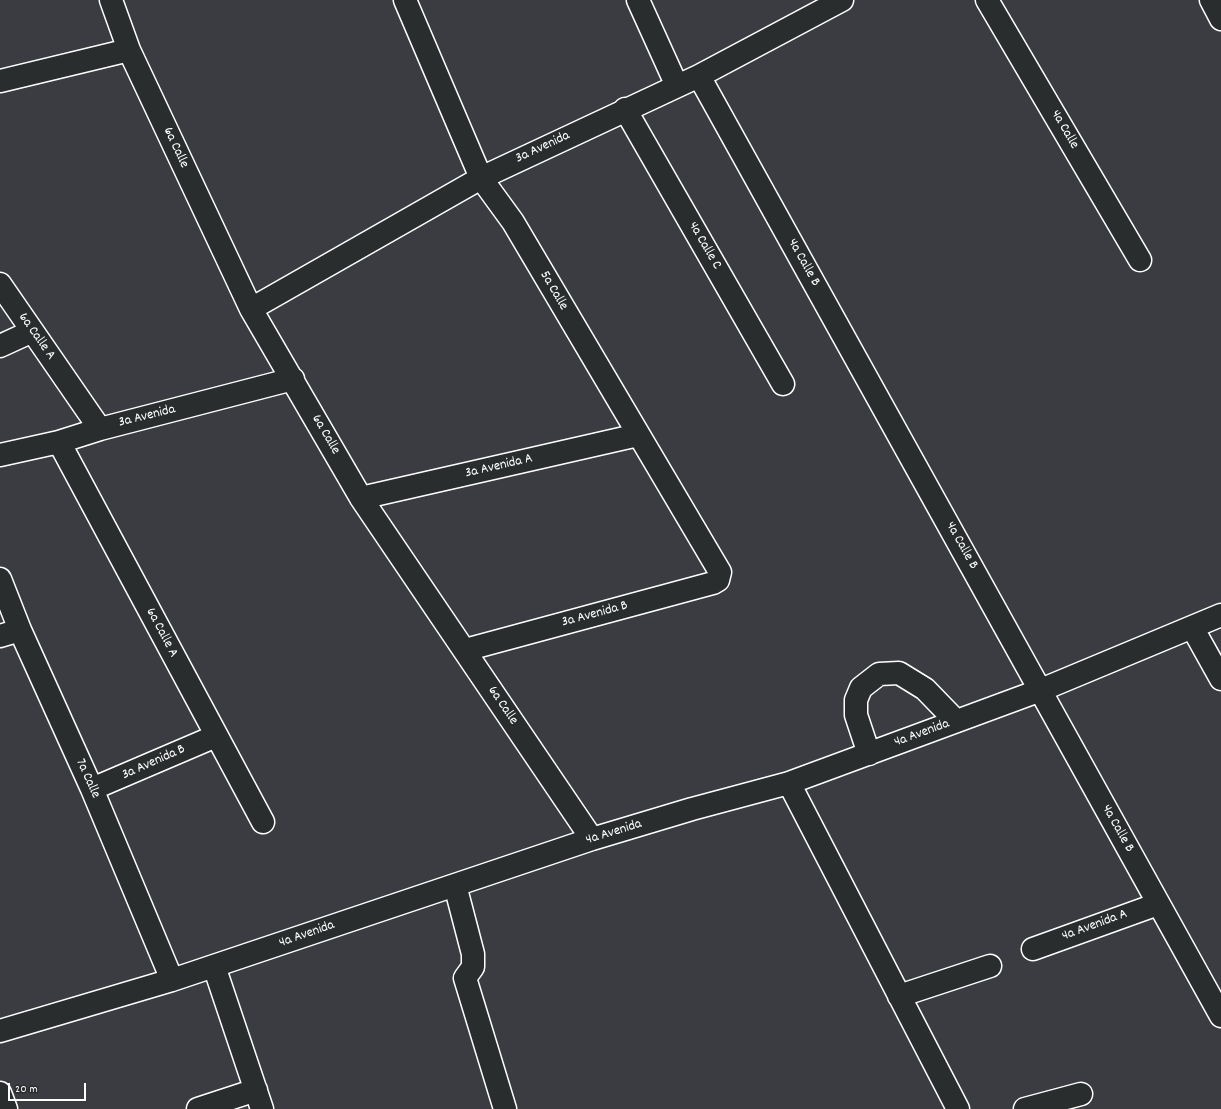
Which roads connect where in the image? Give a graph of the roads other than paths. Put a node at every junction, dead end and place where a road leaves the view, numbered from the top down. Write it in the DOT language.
graph roads {
  1 [pos="112,0"];
  2 [pos="405,0"];
  3 [pos="638,0"];
  4 [pos="840,0"];
  5 [pos="987,0"];
  6 [pos="1212,0"];
  7 [pos="1221,19"];
  8 [pos="129,50"];
  9 [pos="699,76"];
  10 [pos="0,81"];
  11 [pos="677,86"];
  12 [pos="625,109"];
  13 [pos="481,178"];
  14 [pos="1140,260"];
  15 [pos="0,284"];
  16 [pos="251,309"];
  17 [pos="24,335"];
  18 [pos="0,346"];
  19 [pos="293,380"];
  20 [pos="783,384"];
  21 [pos="100,429"];
  22 [pos="638,436"];
  23 [pos="59,442"];
  24 [pos="0,456"];
  25 [pos="361,498"];
  26 [pos="720,572"];
  27 [pos="0,579"];
  28 [pos="1221,615"];
  29 [pos="1192,627"];
  30 [pos="10,633"];
  31 [pos="465,650"];
  32 [pos="1221,679"];
  33 [pos="1041,690"];
  34 [pos="956,721"];
  35 [pos="216,736"];
  36 [pos="869,754"];
  37 [pos="789,783"];
  38 [pos="92,790"];
  39 [pos="263,822"];
  40 [pos="592,839"];
  41 [pos="455,885"];
  42 [pos="1158,904"];
  43 [pos="1033,949"];
  44 [pos="214,966"];
  45 [pos="990,966"];
  46 [pos="172,980"];
  47 [pos="899,996"];
  48 [pos="1221,1016"];
  49 [pos="0,1031"];
  50 [pos="0,1093"];
  51 [pos="1081,1094"];
  52 [pos="259,1100"];
  53 [pos="6,1109"];
  54 [pos="198,1109"];
  55 [pos="505,1109"];
  56 [pos="958,1109"];
  57 [pos="1025,1109"];
  1 -- 8 [label="street, 6a Calle"];
  2 -- 13 [label="street, 5a Calle"];
  3 -- 11 [label="street"];
  4 -- 9 [label="street, 3a Avenida"];
  5 -- 14 [label="street, 4a Calle"];
  6 -- 7 [label="street"];
  8 -- 10 [label="street"];
  8 -- 16 [label="street, 6a Calle"];
  9 -- 11 [label="street, 3a Avenida"];
  9 -- 33 [label="street, 4a Calle B"];
  11 -- 12 [label="street, 3a Avenida"];
  12 -- 13 [label="street, 3a Avenida"];
  12 -- 20 [label="street, 4a Calle C"];
  13 -- 16 [label="street, 3a Avenida"];
  13 -- 22 [label="street, 5a Calle"];
  15 -- 21 [label="street, 6a Calle A"];
  16 -- 19 [label="street, 6a Calle"];
  17 -- 18 [label="street"];
  19 -- 21 [label="street, 3a Avenida"];
  19 -- 25 [label="street, 6a Calle"];
  21 -- 23 [label="street, 3a Avenida"];
  22 -- 25 [label="street, 3a Avenida A"];
  22 -- 26 [label="street, 5a Calle"];
  23 -- 24 [label="street, 3a Avenida"];
  23 -- 35 [label="street, 6a Calle A"];
  25 -- 31 [label="street, 6a Calle"];
  26 -- 31 [label="street, 3a Avenida B"];
  27 -- 30 [label="street, 7a Calle"];
  28 -- 29 [label="street, 4a Avenida"];
  29 -- 32 [label="street"];
  29 -- 33 [label="street, 4a Avenida"];
  30 -- 38 [label="street, 7a Calle"];
  31 -- 40 [label="street, 6a Calle"];
  33 -- 34 [label="street, 4a Avenida"];
  33 -- 42 [label="street, 4a Calle B"];
  34 -- 36 [label="street, 4a Avenida"];
  34 -- 36 [label="street"];
  35 -- 38 [label="street, 3a Avenida B"];
  35 -- 39 [label="street, 6a Calle A"];
  36 -- 37 [label="street, 4a Avenida"];
  37 -- 40 [label="street, 4a Avenida"];
  37 -- 47 [label="street"];
  38 -- 46 [label="street, 7a Calle"];
  40 -- 41 [label="street, 4a Avenida"];
  41 -- 44 [label="street, 4a Avenida"];
  41 -- 55 [label="street"];
  42 -- 43 [label="street, 4a Avenida A"];
  42 -- 48 [label="street, 4a Calle B"];
  44 -- 46 [label="street, 4a Avenida"];
  44 -- 52 [label="street"];
  45 -- 47 [label="street"];
  46 -- 49 [label="street, 4a Avenida"];
  47 -- 56 [label="street"];
  50 -- 53 [label="street"];
  51 -- 57 [label="street"];
  52 -- 54 [label="street"];
}
